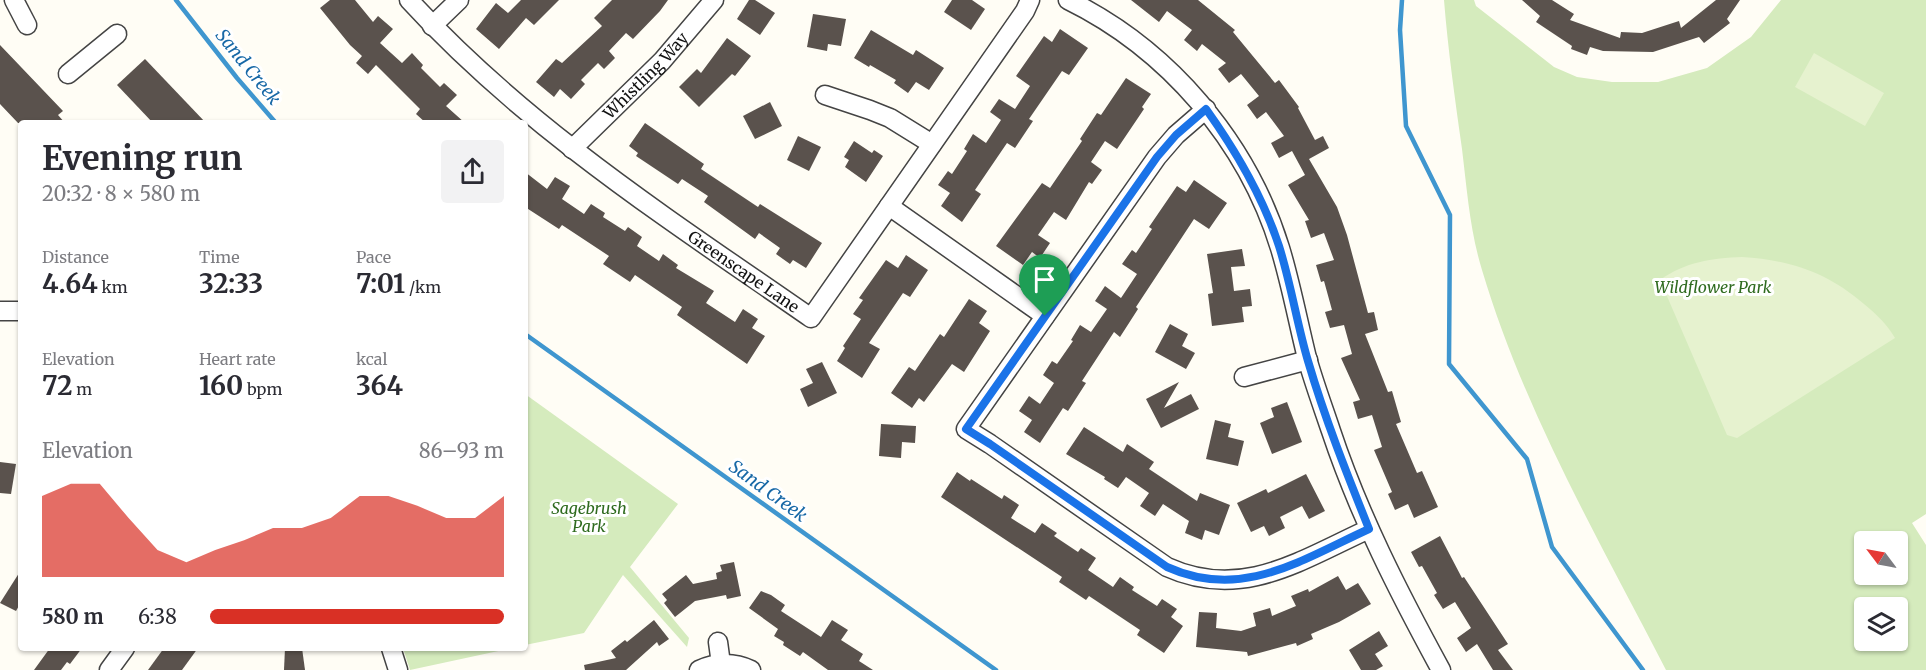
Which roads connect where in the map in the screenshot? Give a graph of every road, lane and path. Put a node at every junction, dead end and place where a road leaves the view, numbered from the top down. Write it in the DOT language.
graph roads {
  1 [pos="14,0"];
  2 [pos="409,0"];
  3 [pos="459,0"];
  4 [pos="714,0"];
  5 [pos="1030,0"];
  6 [pos="1068,0"];
  7 [pos="27,25"];
  8 [pos="432,26"];
  9 [pos="117,34"];
  10 [pos="68,74"];
  11 [pos="825,95"];
  12 [pos="1206,109"];
  13 [pos="932,144"];
  14 [pos="572,149"];
  15 [pos="889,206"];
  16 [pos="0,311"];
  17 [pos="18,311"];
  18 [pos="1045,316"];
  19 [pos="1308,360"];
  20 [pos="1244,377"];
  21 [pos="1369,529"];
  22 [pos="718,642"];
  23 [pos="123,651"];
  24 [pos="392,651"];
  25 [pos="721,664"];
  26 [pos="109,670"];
  27 [pos="398,670"];
  28 [pos="699,670"];
  29 [pos="751,670"];
  30 [pos="1441,670"];
  1 -- 7 [label="street"];
  2 -- 8 [label="street, Greenscape Lane"];
  3 -- 8 [label="street"];
  4 -- 14 [label="street, Whistling Way"];
  5 -- 13 [label="street, Greenscape Lane"];
  6 -- 12 [label="street"];
  8 -- 14 [label="street, Greenscape Lane"];
  9 -- 10 [label="street"];
  11 -- 13 [label="street"];
  12 -- 18 [label="street"];
  12 -- 19 [label="street"];
  13 -- 15 [label="street, Greenscape Lane"];
  14 -- 15 [label="street, Greenscape Lane"];
  15 -- 18 [label="street"];
  16 -- 17 [label="street"];
  18 -- 21 [label="street"];
  19 -- 20 [label="street"];
  19 -- 21 [label="street"];
  21 -- 30 [label="street"];
  22 -- 25 [label="street"];
  23 -- 26 [label="street"];
  24 -- 27 [label="street"];
  25 -- 28 [label="street"];
  25 -- 29 [label="street"];
}
